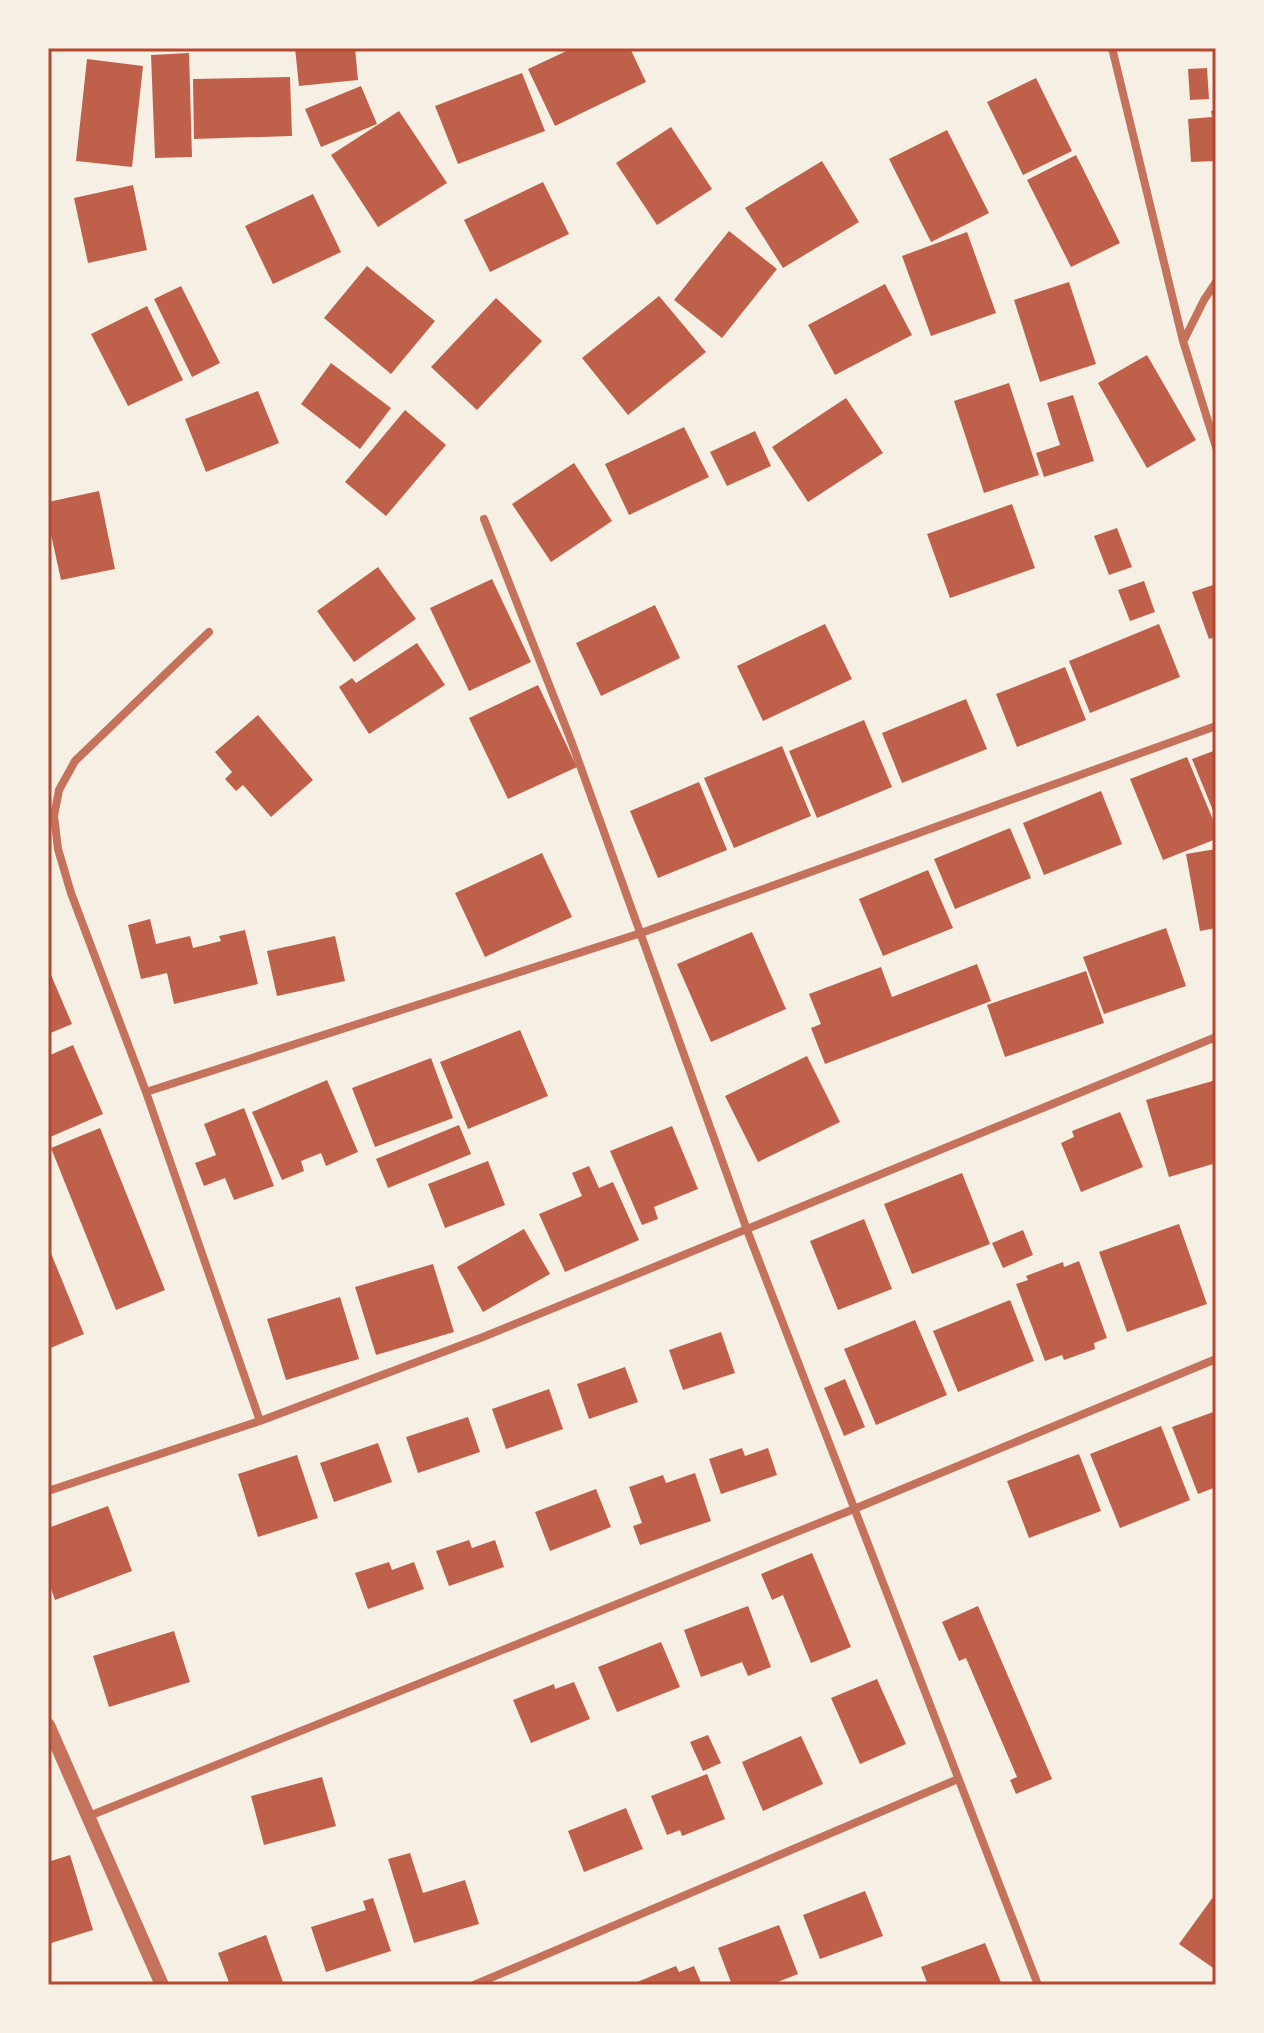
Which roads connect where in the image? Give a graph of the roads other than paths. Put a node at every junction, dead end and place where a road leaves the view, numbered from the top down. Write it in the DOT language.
graph roads {
  1 [pos="1112,48"];
  2 [pos="1216,282"];
  3 [pos="1183,341"];
  4 [pos="1216,447"];
  5 [pos="484,519"];
  6 [pos="209,632"];
  7 [pos="1216,726"];
  8 [pos="641,933"];
  9 [pos="1216,1037"];
  10 [pos="146,1092"];
  11 [pos="747,1230"];
  12 [pos="1216,1359"];
  13 [pos="260,1421"];
  14 [pos="48,1491"];
  15 [pos="854,1509"];
  16 [pos="48,1725"];
  17 [pos="958,1779"];
  18 [pos="89,1816"];
  19 [pos="162,1985"];
  20 [pos="474,1985"];
  21 [pos="1038,1985"];
  1 -- 3 [label="street"];
  2 -- 3 [label="street"];
  3 -- 4 [label="street"];
  5 -- 8 [label="street"];
  6 -- 10 [label="street"];
  7 -- 8 [label="street"];
  8 -- 10 [label="street"];
  8 -- 11 [label="street"];
  9 -- 11 [label="street"];
  10 -- 13 [label="street"];
  11 -- 13 [label="street"];
  11 -- 15 [label="street"];
  12 -- 15 [label="street"];
  13 -- 14 [label="street"];
  15 -- 17 [label="street"];
  15 -- 18 [label="street"];
  16 -- 18 [label="street"];
  17 -- 20 [label="street"];
  17 -- 21 [label="street"];
  18 -- 19 [label="street"];
}
